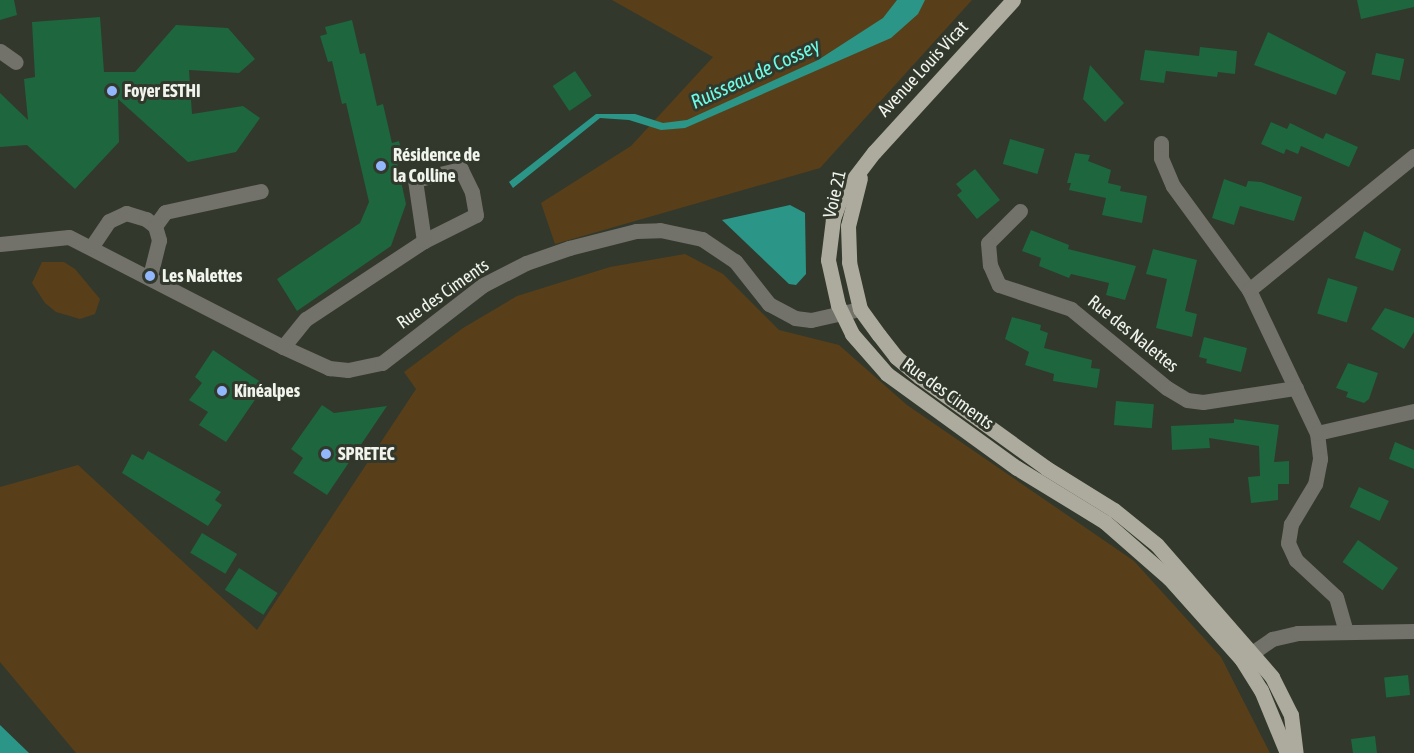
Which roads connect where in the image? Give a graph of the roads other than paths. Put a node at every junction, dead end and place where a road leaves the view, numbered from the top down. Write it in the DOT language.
graph roads {
  1 [pos="1013,0"];
  2 [pos="0,51"];
  3 [pos="16,62"];
  4 [pos="1161,143"];
  5 [pos="1414,156"];
  6 [pos="863,166"];
  7 [pos="261,192"];
  8 [pos="1020,211"];
  9 [pos="154,226"];
  10 [pos="424,241"];
  11 [pos="0,244"];
  12 [pos="92,246"];
  13 [pos="150,276"];
  14 [pos="1249,290"];
  15 [pos="860,309"];
  16 [pos="842,315"];
  17 [pos="283,347"];
  18 [pos="1296,388"];
  19 [pos="1414,411"];
  20 [pos="1317,433"];
  21 [pos="1414,631"];
  22 [pos="1346,632"];
  23 [pos="1247,656"];
  24 [pos="1287,753"];
  25 [pos="1296,753"];
  1 -- 6 [label="main road, Avenue Louis Vicat"];
  2 -- 3 [label="street"];
  4 -- 14 [label="street"];
  5 -- 14 [label="street"];
  6 -- 15 [label="main road, Voie 21"];
  6 -- 16 [label="main road, Voie 21"];
  7 -- 9 [label="street"];
  8 -- 18 [label="street, Rue des Nalettes"];
  9 -- 12 [label="street"];
  9 -- 13 [label="street"];
  10 -- 10 [label="street"];
  10 -- 17 [label="street"];
  11 -- 12 [label="street, Rue des Ciments"];
  12 -- 13 [label="street, Rue des Ciments"];
  13 -- 17 [label="street, Rue des Ciments"];
  14 -- 18 [label="street"];
  15 -- 16 [label="street"];
  15 -- 23 [label="main road, Rue des Ciments"];
  16 -- 17 [label="street, Rue des Ciments"];
  16 -- 23 [label="main road, Rue des Ciments"];
  18 -- 20 [label="street"];
  19 -- 20 [label="street"];
  20 -- 22 [label="street"];
  21 -- 22 [label="street"];
  22 -- 23 [label="street"];
  23 -- 24 [label="main road"];
  23 -- 25 [label="main road"];
}
